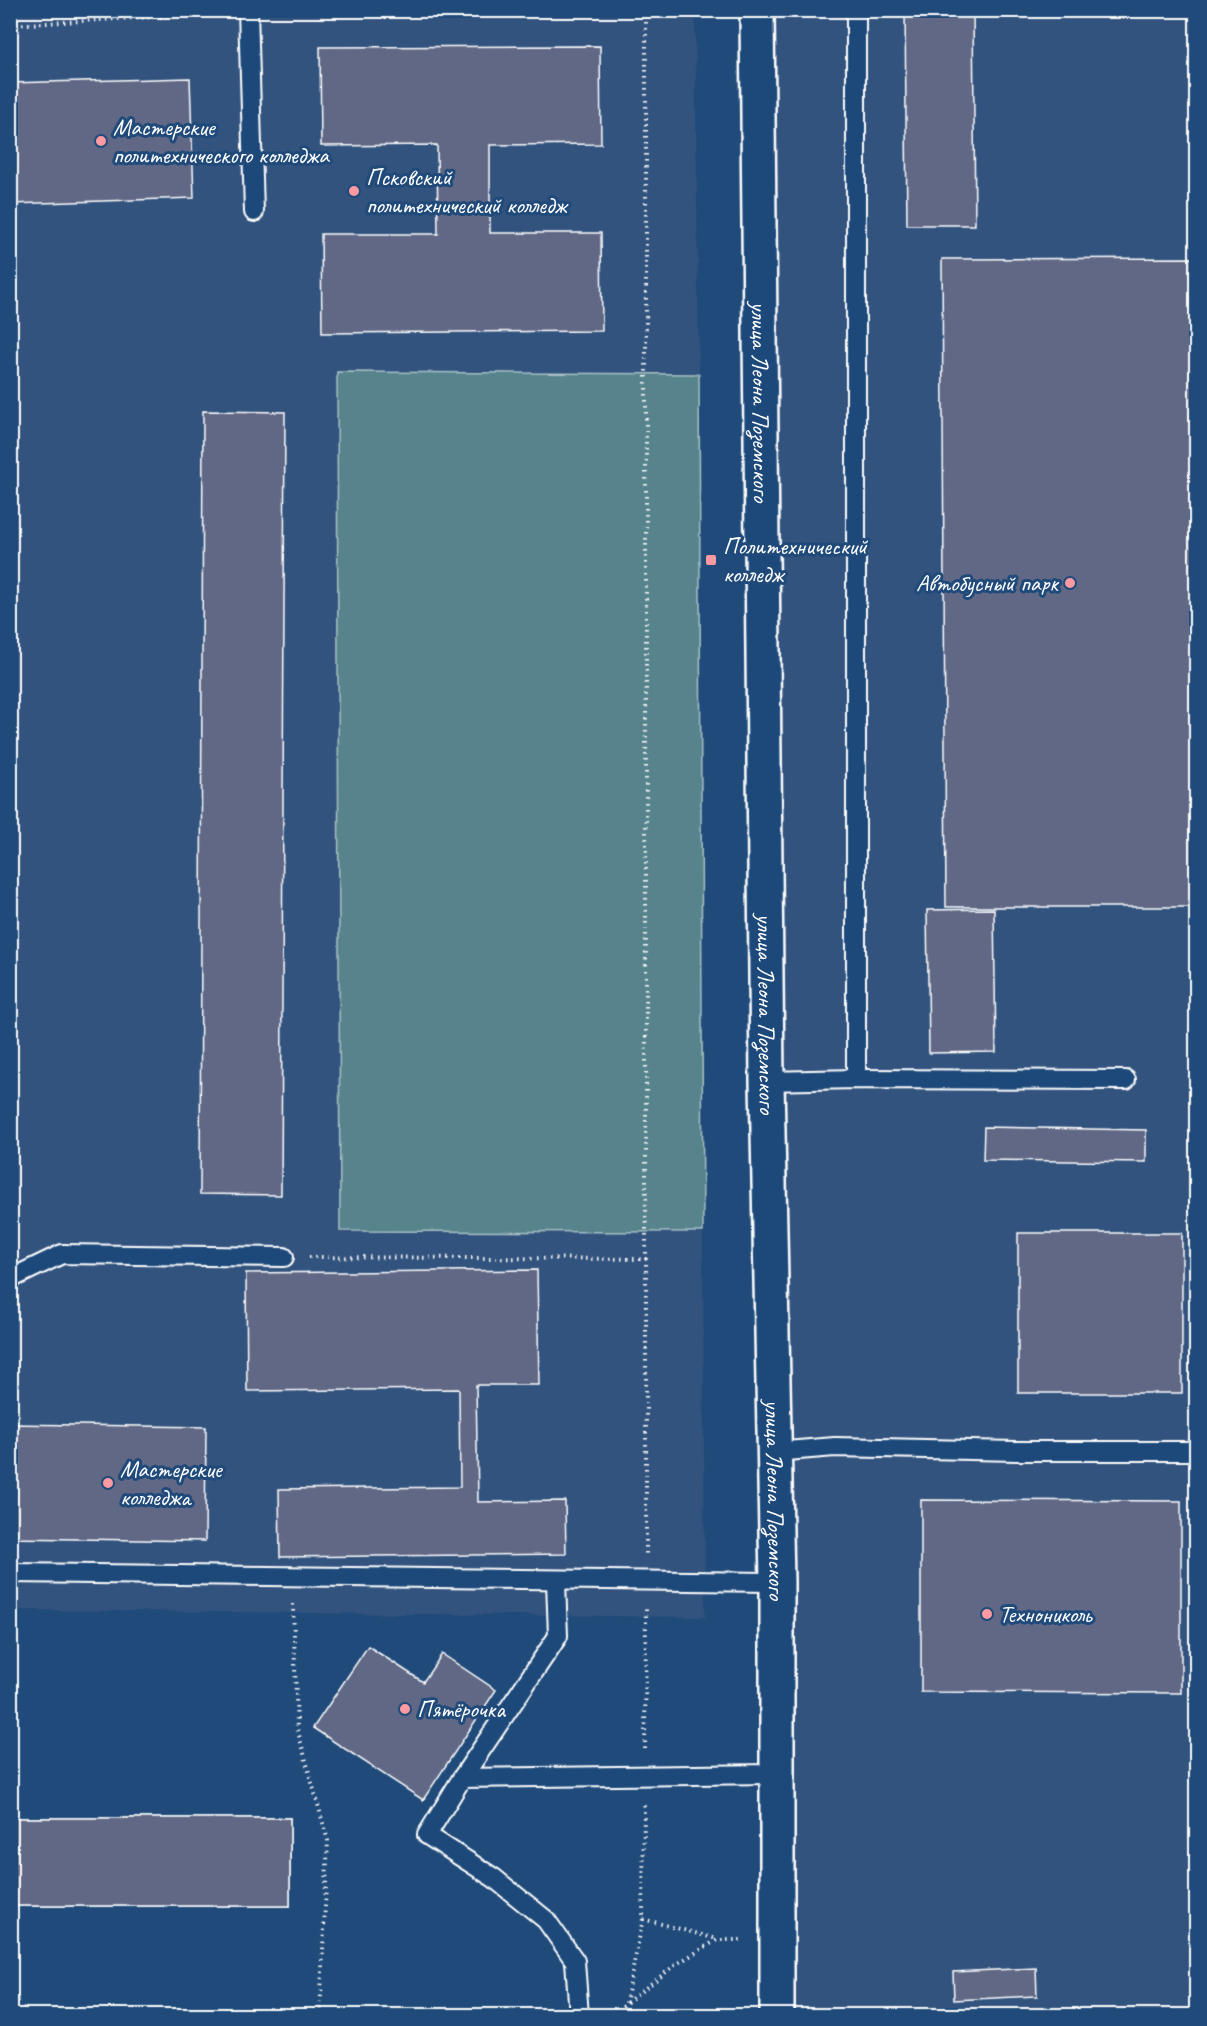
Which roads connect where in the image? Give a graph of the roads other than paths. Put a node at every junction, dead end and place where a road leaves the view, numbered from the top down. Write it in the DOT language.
graph roads {
  1 [pos="757,10"];
  2 [pos="856,10"];
  3 [pos="248,11"];
  4 [pos="254,212"];
  5 [pos="856,1079"];
  6 [pos="1126,1080"];
  7 [pos="767,1081"];
  8 [pos="284,1257"];
  9 [pos="10,1279"];
  10 [pos="1197,1449"];
  11 [pos="774,1452"];
  12 [pos="10,1572"];
  13 [pos="556,1581"];
  14 [pos="777,1582"];
  15 [pos="777,1774"];
  16 [pos="462,1778"];
  17 [pos="579,2016"];
  18 [pos="777,2016"];
  1 -- 7 [label="highway, улица Леона Поземского"];
  2 -- 5 [label="lane"];
  3 -- 4 [label="lane"];
  5 -- 6 [label="lane"];
  5 -- 7 [label="lane"];
  7 -- 11 [label="highway, улица Леона Поземского"];
  8 -- 9 [label="lane"];
  10 -- 11 [label="lane"];
  11 -- 14 [label="highway, улица Леона Поземского"];
  12 -- 13 [label="lane"];
  13 -- 14 [label="lane"];
  13 -- 16 [label="lane"];
  14 -- 15 [label="highway, улица Леона Поземского"];
  15 -- 16 [label="lane"];
  15 -- 18 [label="highway, улица Леона Поземского"];
  16 -- 17 [label="lane"];
}
